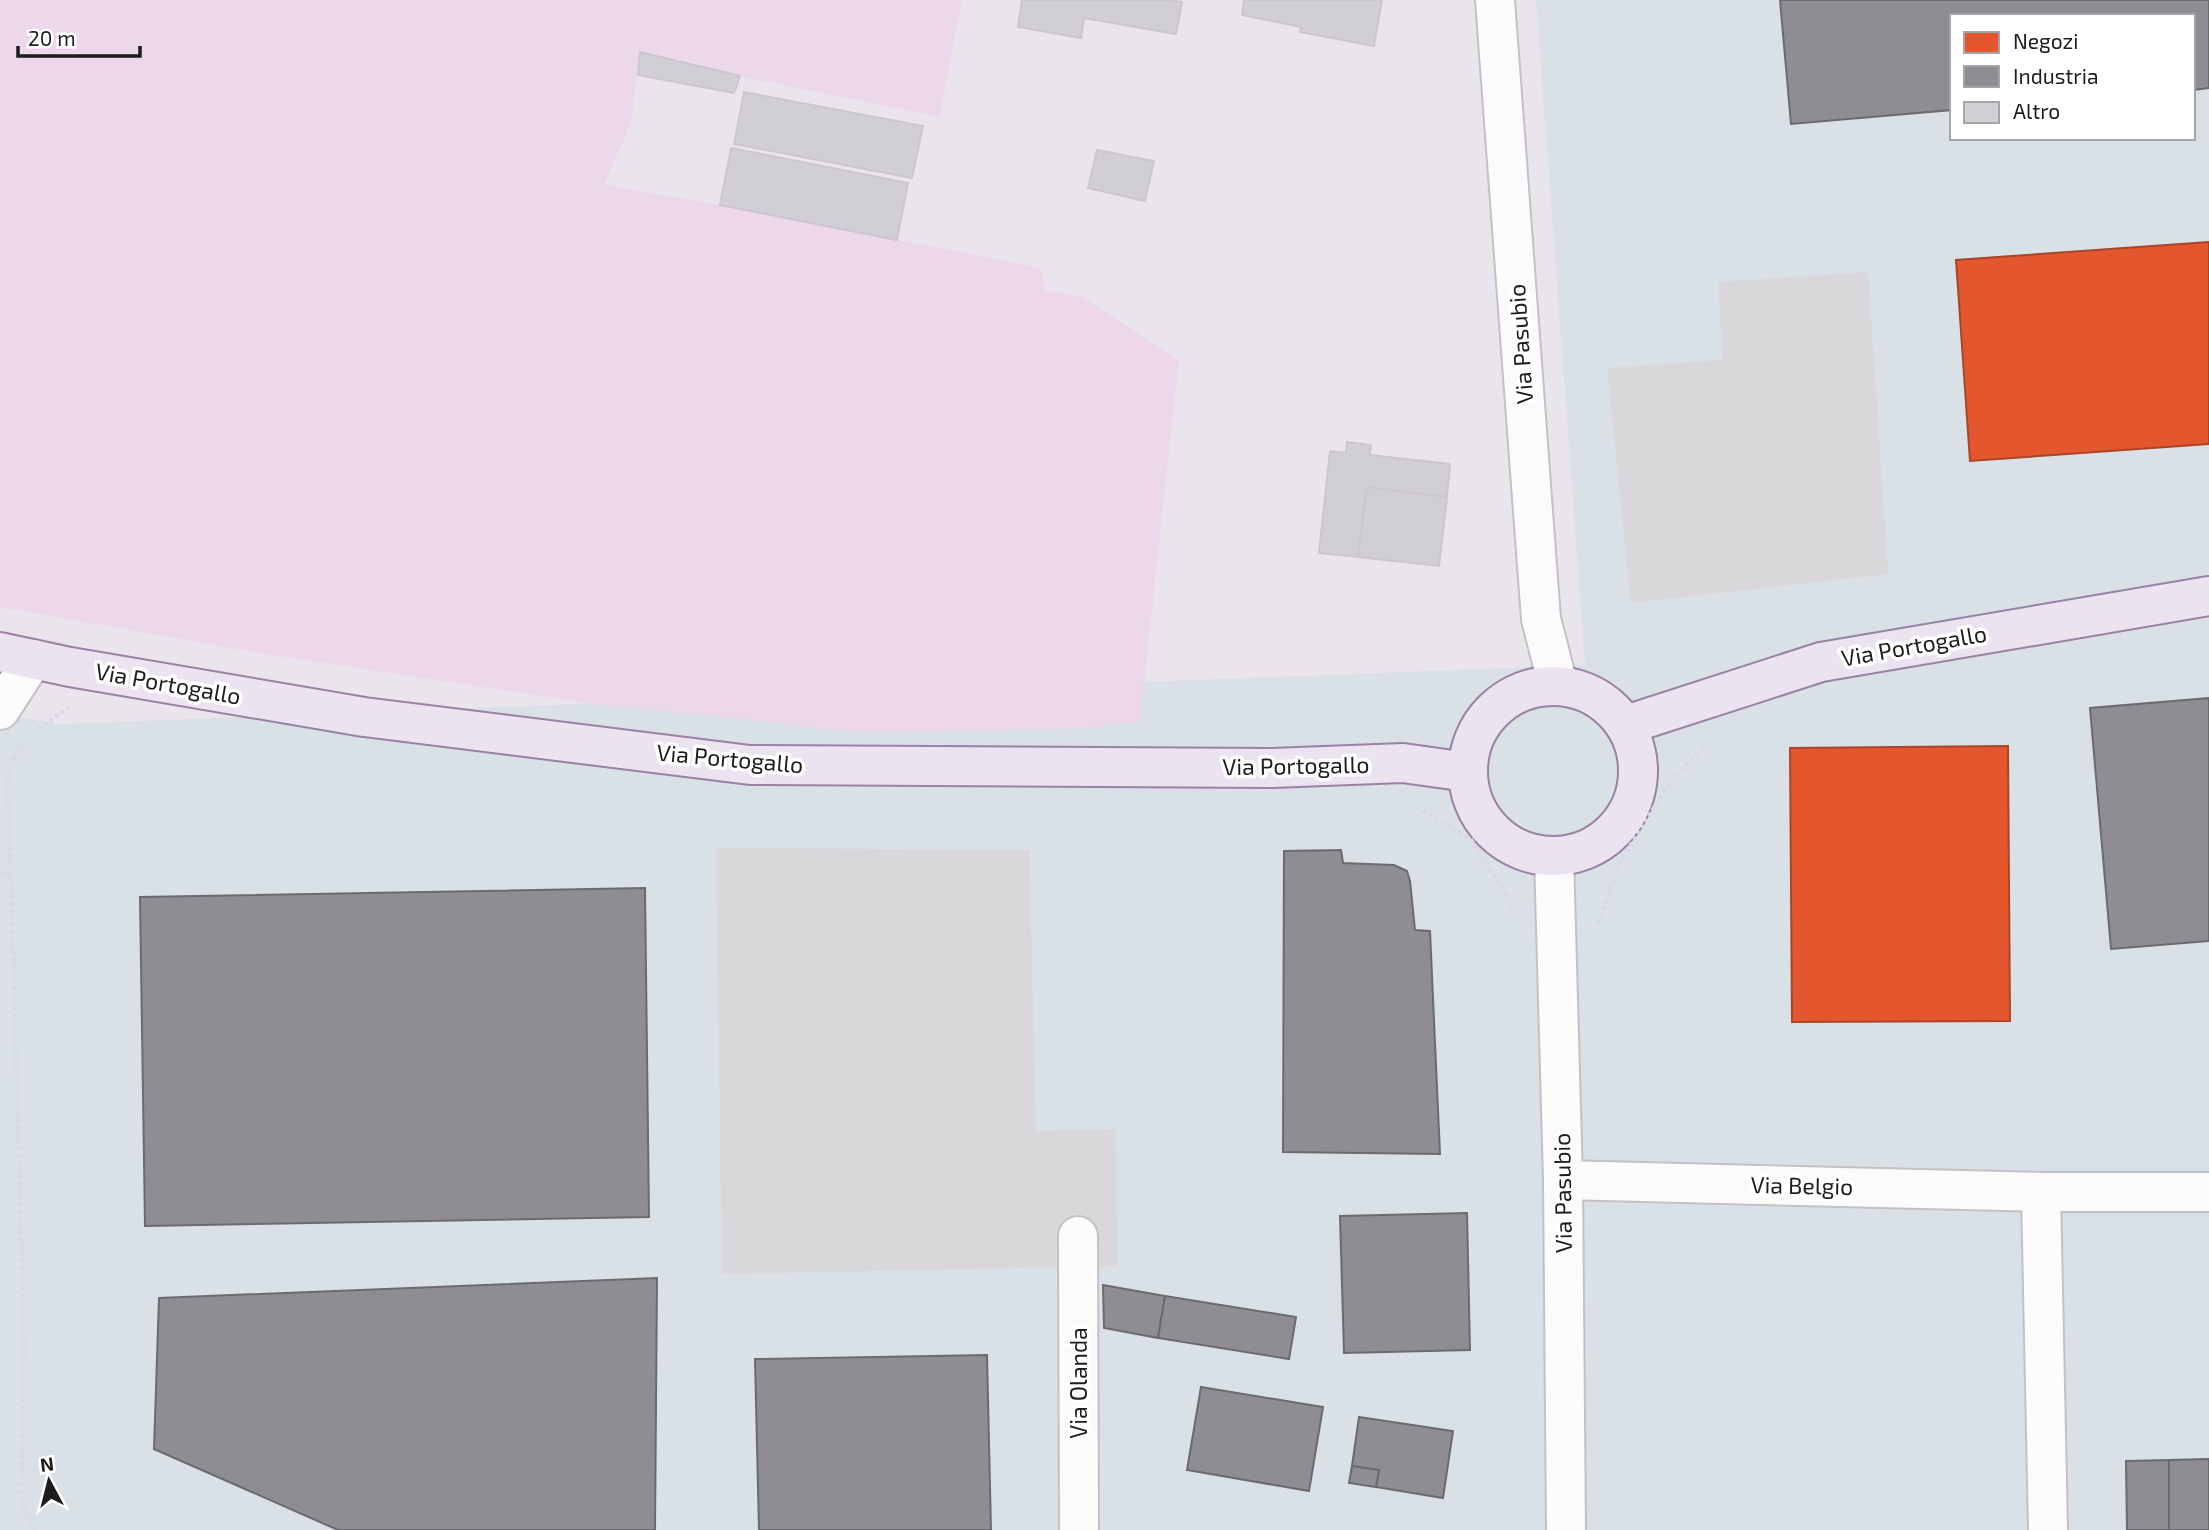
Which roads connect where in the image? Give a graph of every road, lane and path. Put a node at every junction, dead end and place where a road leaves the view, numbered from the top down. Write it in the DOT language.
graph roads {
  1 [pos="1495,0"];
  2 [pos="2209,596"];
  3 [pos="17,655"];
  4 [pos="1558,685"];
  5 [pos="0,710"];
  6 [pos="1626,725"];
  7 [pos="1467,772"];
  8 [pos="1554,856"];
  9 [pos="11,874"];
  10 [pos="1563,1180"];
  11 [pos="2041,1192"];
  12 [pos="2209,1192"];
  13 [pos="1078,1236"];
  14 [pos="35,1530"];
  15 [pos="1079,1530"];
  16 [pos="1566,1530"];
  17 [pos="2048,1530"];
  1 -- 4 [label="street, Via Pasubio"];
  2 -- 6 [label="main road, Via Portogallo"];
  3 -- 5 [label="street"];
  3 -- 7 [label="main road, Via Portogallo"];
  4 -- 6 [label="main road"];
  4 -- 7 [label="main road"];
  6 -- 8 [label="main road"];
  7 -- 8 [label="main road"];
  8 -- 10 [label="street, Via Pasubio"];
  9 -- 14 [label="path"];
  10 -- 11 [label="street, Via Belgio"];
  10 -- 16 [label="street, Via Pasubio"];
  11 -- 12 [label="street, Via Belgio"];
  11 -- 17 [label="street"];
  13 -- 15 [label="street, Via Olanda"];
}
